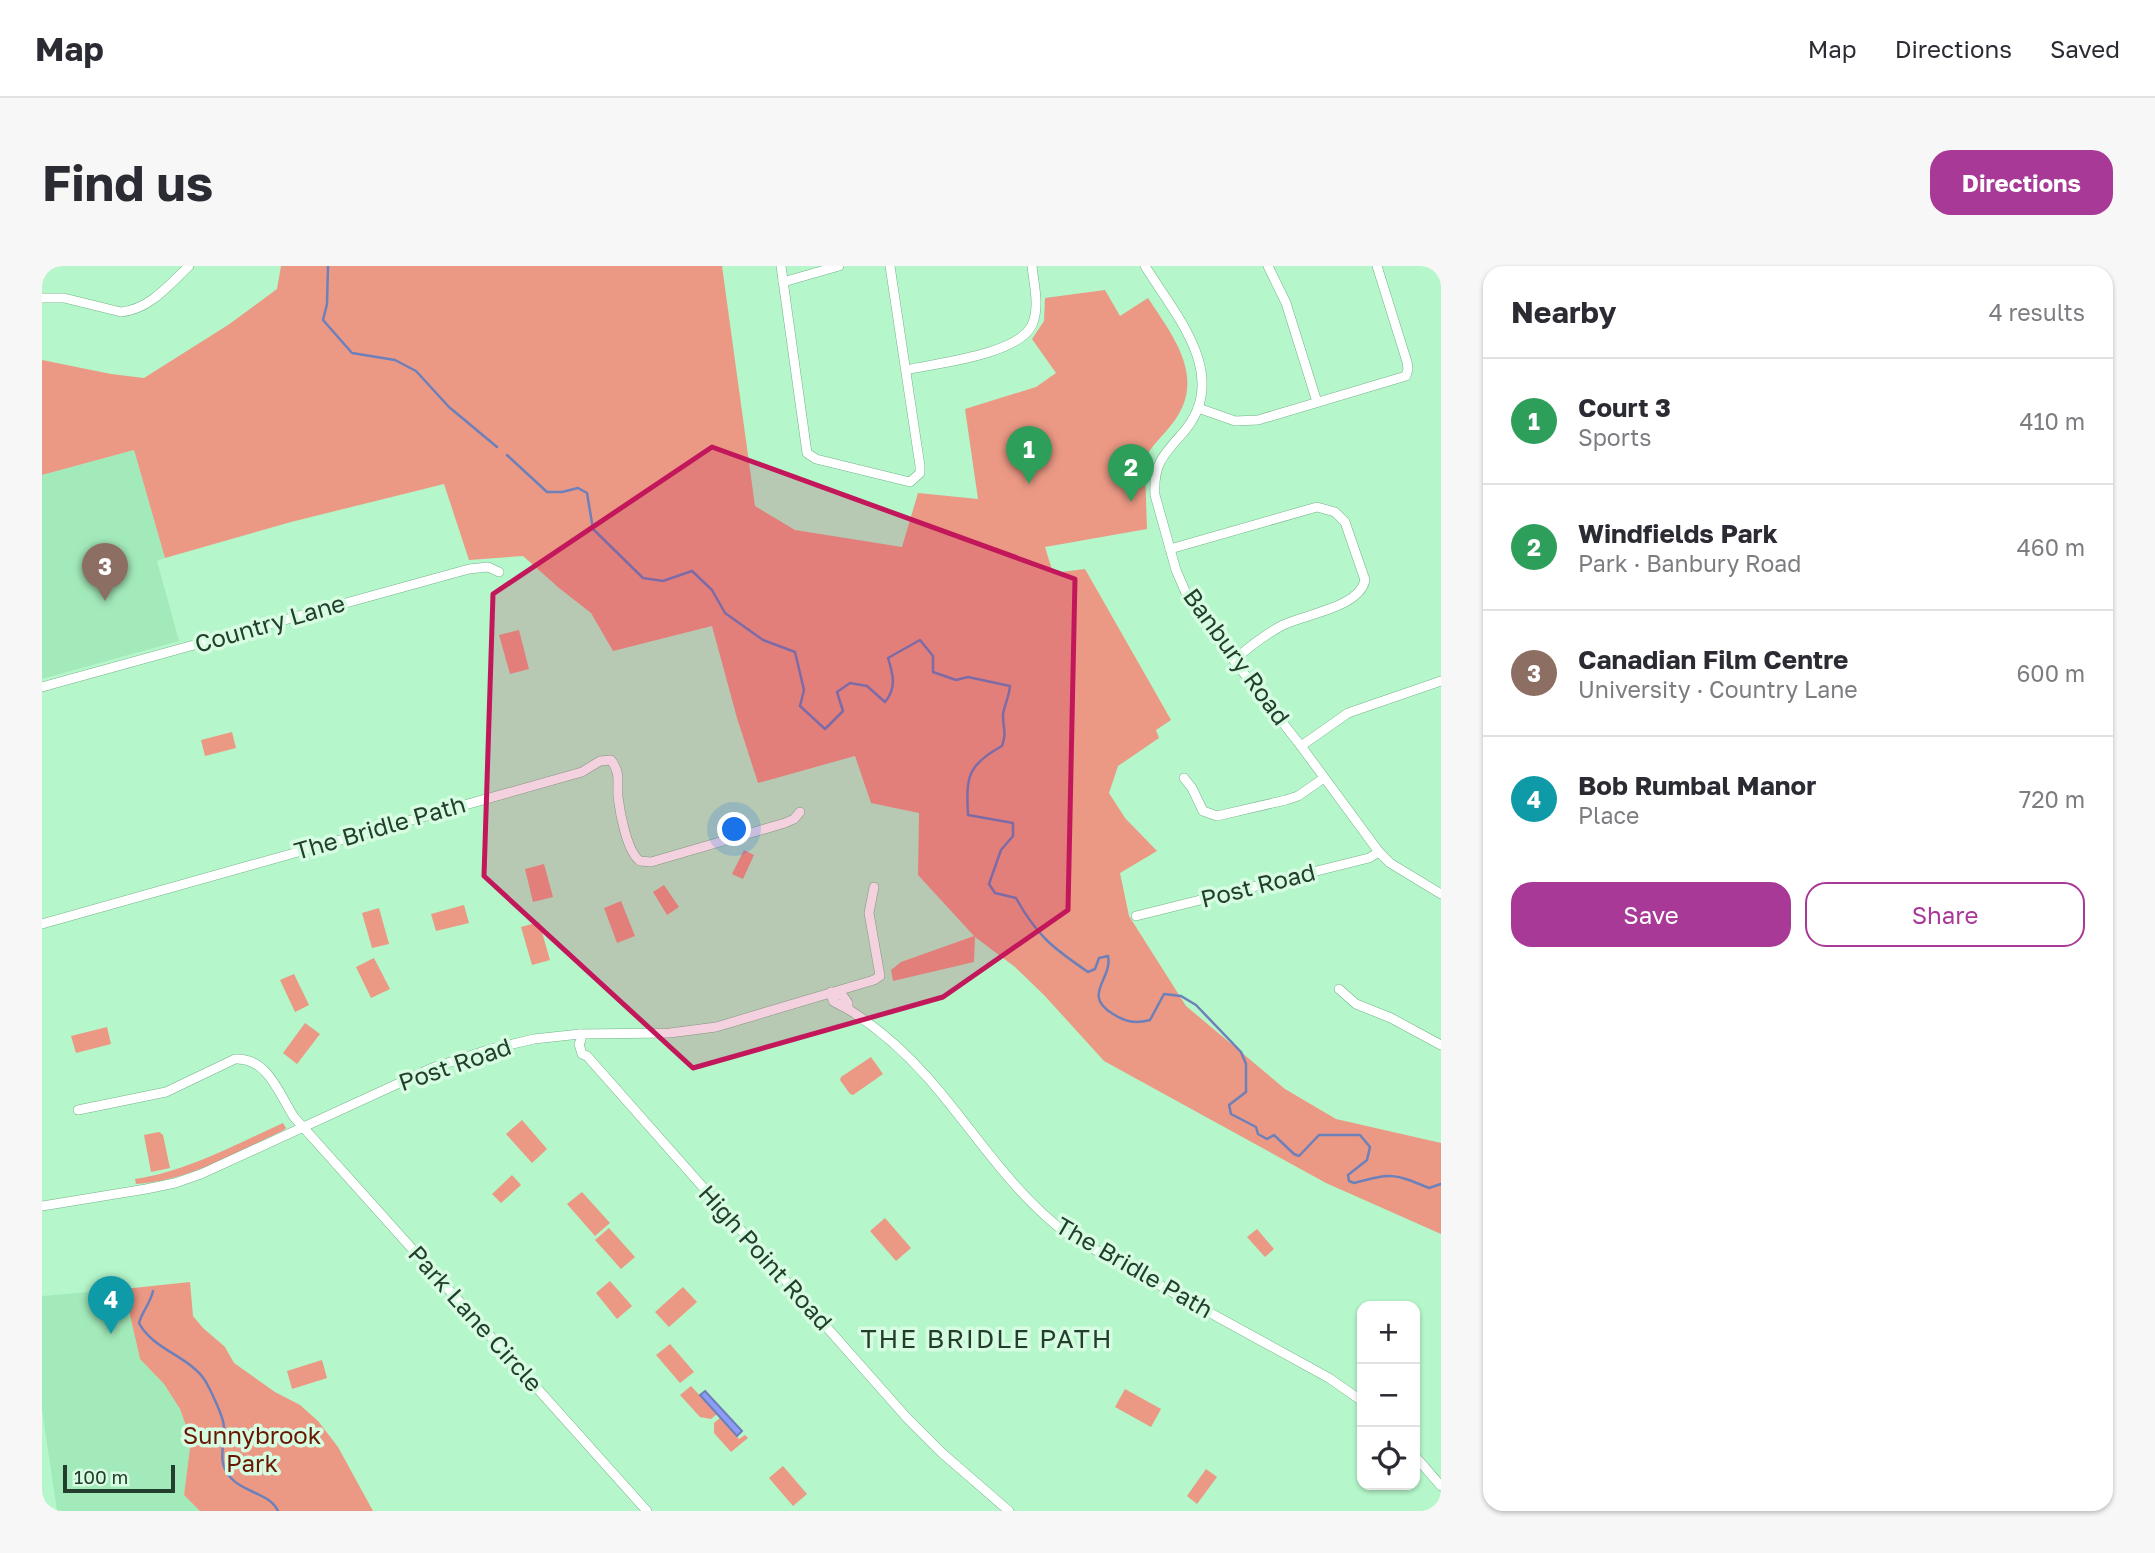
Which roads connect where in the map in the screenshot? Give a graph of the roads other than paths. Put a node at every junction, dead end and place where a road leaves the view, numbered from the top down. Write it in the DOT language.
graph roads {
  1 [pos="189,266"];
  2 [pos="781,266"];
  3 [pos="839,266"];
  4 [pos="890,266"];
  5 [pos="1032,266"];
  6 [pos="1145,266"];
  7 [pos="1268,266"];
  8 [pos="1377,266"];
  9 [pos="783,282"];
  10 [pos="42,298"];
  11 [pos="906,370"];
  12 [pos="1317,402"];
  13 [pos="1198,408"];
  14 [pos="1170,549"];
  15 [pos="499,572"];
  16 [pos="1234,660"];
  17 [pos="1441,681"];
  18 [pos="42,687"];
  19 [pos="1301,746"];
  20 [pos="1184,778"];
  21 [pos="1324,778"];
  22 [pos="800,812"];
  23 [pos="1379,852"];
  24 [pos="874,887"];
  25 [pos="1441,894"];
  26 [pos="1136,916"];
  27 [pos="42,924"];
  28 [pos="1339,989"];
  29 [pos="831,992"];
  30 [pos="581,1037"];
  31 [pos="1441,1045"];
  32 [pos="78,1110"];
  33 [pos="303,1127"];
  34 [pos="42,1206"];
  35 [pos="1357,1398"];
  36 [pos="1420,1462"];
  37 [pos="1441,1486"];
  38 [pos="647,1511"];
  39 [pos="1009,1511"];
  1 -- 10 [label="street"];
  2 -- 9 [label="street"];
  3 -- 9 [label="street"];
  4 -- 11 [label="street"];
  5 -- 11 [label="street"];
  6 -- 13 [label="street, Banbury Road"];
  7 -- 12 [label="street"];
  8 -- 12 [label="street"];
  9 -- 11 [label="street"];
  12 -- 13 [label="street"];
  13 -- 14 [label="street, Banbury Road"];
  14 -- 16 [label="street, Banbury Road"];
  14 -- 16 [label="street"];
  15 -- 18 [label="street, Country Lane"];
  16 -- 19 [label="street, Banbury Road"];
  17 -- 19 [label="street"];
  19 -- 21 [label="street, Banbury Road"];
  20 -- 21 [label="street"];
  21 -- 23 [label="street, Banbury Road"];
  22 -- 27 [label="street, The Bridle Path"];
  23 -- 25 [label="street, Banbury Road"];
  23 -- 26 [label="street, Post Road"];
  24 -- 29 [label="street, Post Road"];
  28 -- 31 [label="street"];
  29 -- 30 [label="street, Post Road"];
  29 -- 35 [label="street, The Bridle Path"];
  30 -- 33 [label="street, Post Road"];
  30 -- 39 [label="street, High Point Road"];
  32 -- 33 [label="street, Park Lane Circle"];
  33 -- 34 [label="street, Post Road"];
  33 -- 38 [label="street, Park Lane Circle"];
  36 -- 37 [label="street"];
}
